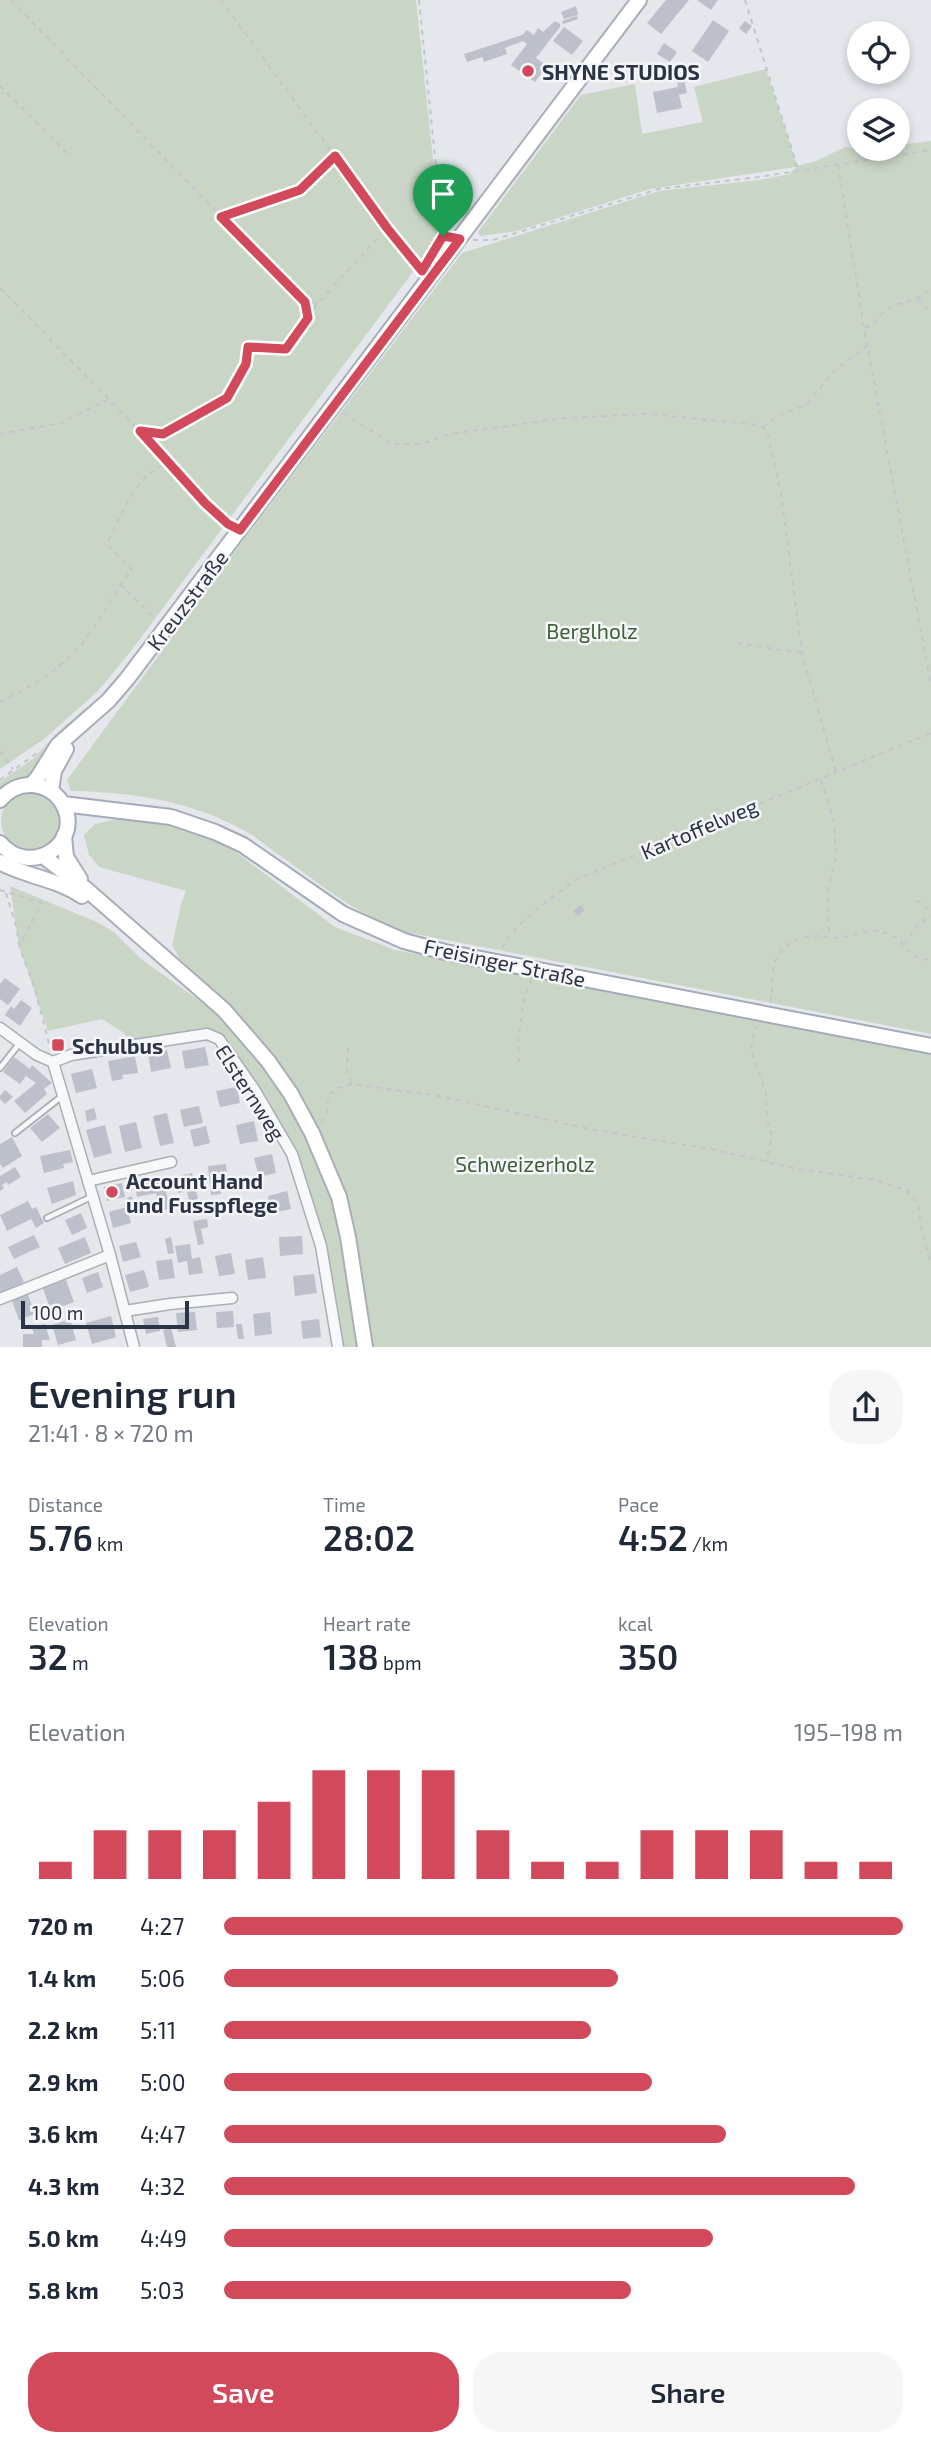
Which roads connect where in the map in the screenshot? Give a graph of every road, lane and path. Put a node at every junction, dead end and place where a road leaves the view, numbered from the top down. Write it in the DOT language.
graph roads {
  1 [pos="11,0"];
  2 [pos="221,0"];
  3 [pos="419,0"];
  4 [pos="639,0"];
  5 [pos="745,0"];
  6 [pos="0,86"];
  7 [pos="931,150"];
  8 [pos="68,154"];
  9 [pos="335,156"];
  10 [pos="838,163"];
  11 [pos="798,170"];
  12 [pos="221,217"];
  13 [pos="458,218"];
  14 [pos="387,228"];
  15 [pos="443,236"];
  16 [pos="460,239"];
  17 [pos="436,248"];
  18 [pos="422,271"];
  19 [pos="0,288"];
  20 [pos="931,289"];
  21 [pos="918,299"];
  22 [pos="305,302"];
  23 [pos="318,303"];
  24 [pos="931,313"];
  25 [pos="308,318"];
  26 [pos="864,328"];
  27 [pos="868,346"];
  28 [pos="108,400"];
  29 [pos="334,406"];
  30 [pos="762,427"];
  31 [pos="140,431"];
  32 [pos="0,434"];
  33 [pos="169,461"];
  34 [pos="240,530"];
  35 [pos="119,584"];
  36 [pos="156,620"];
  37 [pos="737,643"];
  38 [pos="802,653"];
  39 [pos="931,685"];
  40 [pos="0,702"];
  41 [pos="83,726"];
  42 [pos="931,733"];
  43 [pos="0,751"];
  44 [pos="37,753"];
  45 [pos="13,770"];
  46 [pos="836,772"];
  47 [pos="820,778"];
  48 [pos="0,780"];
  49 [pos="31,785"];
  50 [pos="51,791"];
  51 [pos="0,800"];
  52 [pos="63,804"];
  53 [pos="106,810"];
  54 [pos="66,830"];
  55 [pos="0,843"];
  56 [pos="43,856"];
  57 [pos="0,863"];
  58 [pos="86,889"];
  59 [pos="0,890"];
  60 [pos="6,892"];
  61 [pos="917,900"];
  62 [pos="931,911"];
  63 [pos="931,915"];
  64 [pos="127,926"];
  65 [pos="830,937"];
  66 [pos="19,946"];
  67 [pos="904,946"];
  68 [pos="931,960"];
  69 [pos="495,962"];
  70 [pos="532,969"];
  71 [pos="766,1014"];
  72 [pos="0,1028"];
  73 [pos="20,1043"];
  74 [pos="931,1046"];
  75 [pos="348,1048"];
  76 [pos="53,1062"];
  77 [pos="519,1062"];
  78 [pos="0,1068"];
  79 [pos="352,1084"];
  80 [pos="64,1095"];
  81 [pos="324,1118"];
  82 [pos="15,1133"];
  83 [pos="171,1162"];
  84 [pos="766,1162"];
  85 [pos="88,1181"];
  86 [pos="92,1196"];
  87 [pos="47,1218"];
  88 [pos="929,1251"];
  89 [pos="110,1255"];
  90 [pos="931,1264"];
  91 [pos="232,1298"];
  92 [pos="0,1300"];
  93 [pos="125,1311"];
  94 [pos="134,1347"];
  95 [pos="338,1347"];
  96 [pos="365,1347"];
  1 -- 12 [label="path"];
  2 -- 9 [label="path"];
  3 -- 15 [label="path"];
  4 -- 16 [label="main road, Kreuzstraße"];
  5 -- 11 [label="path"];
  6 -- 8 [label="path"];
  7 -- 10 [label="path"];
  9 -- 12 [label="path"];
  9 -- 14 [label="path"];
  10 -- 11 [label="path"];
  10 -- 26 [label="path"];
  11 -- 16 [label="path"];
  12 -- 22 [label="path"];
  13 -- 15 [label="path"];
  14 -- 18 [label="path"];
  14 -- 23 [label="path"];
  15 -- 16 [label="path"];
  15 -- 17 [label="path"];
  16 -- 29 [label="main road, Kreuzstraße"];
  19 -- 28 [label="path"];
  20 -- 21 [label="path"];
  21 -- 24 [label="path"];
  21 -- 26 [label="path"];
  22 -- 23 [label="path"];
  22 -- 25 [label="path"];
  23 -- 25 [label="path"];
  25 -- 31 [label="path"];
  26 -- 27 [label="path"];
  27 -- 30 [label="path"];
  27 -- 39 [label="path"];
  28 -- 31 [label="path"];
  28 -- 32 [label="path"];
  29 -- 30 [label="path"];
  29 -- 34 [label="main road, Kreuzstraße"];
  30 -- 38 [label="path"];
  31 -- 33 [label="path"];
  33 -- 34 [label="path"];
  33 -- 35 [label="path"];
  34 -- 41 [label="main road, Kreuzstraße"];
  35 -- 36 [label="path"];
  35 -- 40 [label="path"];
  37 -- 38 [label="path"];
  38 -- 46 [label="path"];
  41 -- 49 [label="main road, Kreuzstraße"];
  41 -- 50 [label="main road, Kreuzstraße"];
  42 -- 46 [label="path, Kartoffelweg"];
  43 -- 45 [label="path"];
  44 -- 45 [label="path"];
  45 -- 48 [label="path"];
  46 -- 47 [label="path, Kartoffelweg"];
  47 -- 65 [label="path"];
  47 -- 69 [label="path, Kartoffelweg"];
  49 -- 50 [label="main road"];
  49 -- 51 [label="main road"];
  50 -- 52 [label="main road"];
  52 -- 53 [label="main road, Freisinger Straße"];
  52 -- 54 [label="main road"];
  53 -- 54 [label="main road"];
  53 -- 69 [label="main road, Freisinger Straße"];
  54 -- 56 [label="main road"];
  54 -- 58 [label="main road"];
  55 -- 56 [label="main road"];
  56 -- 58 [label="main road"];
  57 -- 64 [label="main road"];
  58 -- 64 [label="main road"];
  59 -- 60 [label="path"];
  60 -- 66 [label="path"];
  60 -- 66 [label="path"];
  61 -- 62 [label="path"];
  63 -- 67 [label="path"];
  64 -- 96 [label="main road"];
  65 -- 67 [label="path"];
  65 -- 71 [label="path"];
  66 -- 76 [label="path"];
  67 -- 68 [label="path"];
  69 -- 70 [label="main road, Freisinger Straße"];
  70 -- 71 [label="main road, Freisinger Straße"];
  70 -- 77 [label="path"];
  71 -- 74 [label="main road, Freisinger Straße"];
  71 -- 84 [label="path"];
  72 -- 73 [label="street"];
  73 -- 76 [label="street"];
  73 -- 78 [label="lane"];
  75 -- 79 [label="path"];
  76 -- 80 [label="street"];
  76 -- 95 [label="street, Elsternweg"];
  79 -- 81 [label="path"];
  79 -- 84 [label="path"];
  80 -- 82 [label="lane"];
  80 -- 85 [label="street"];
  83 -- 85 [label="street"];
  84 -- 88 [label="path"];
  85 -- 86 [label="street"];
  86 -- 87 [label="lane"];
  86 -- 89 [label="street"];
  88 -- 90 [label="path"];
  89 -- 92 [label="street"];
  89 -- 93 [label="street"];
  91 -- 93 [label="street"];
  93 -- 94 [label="street"];
}
